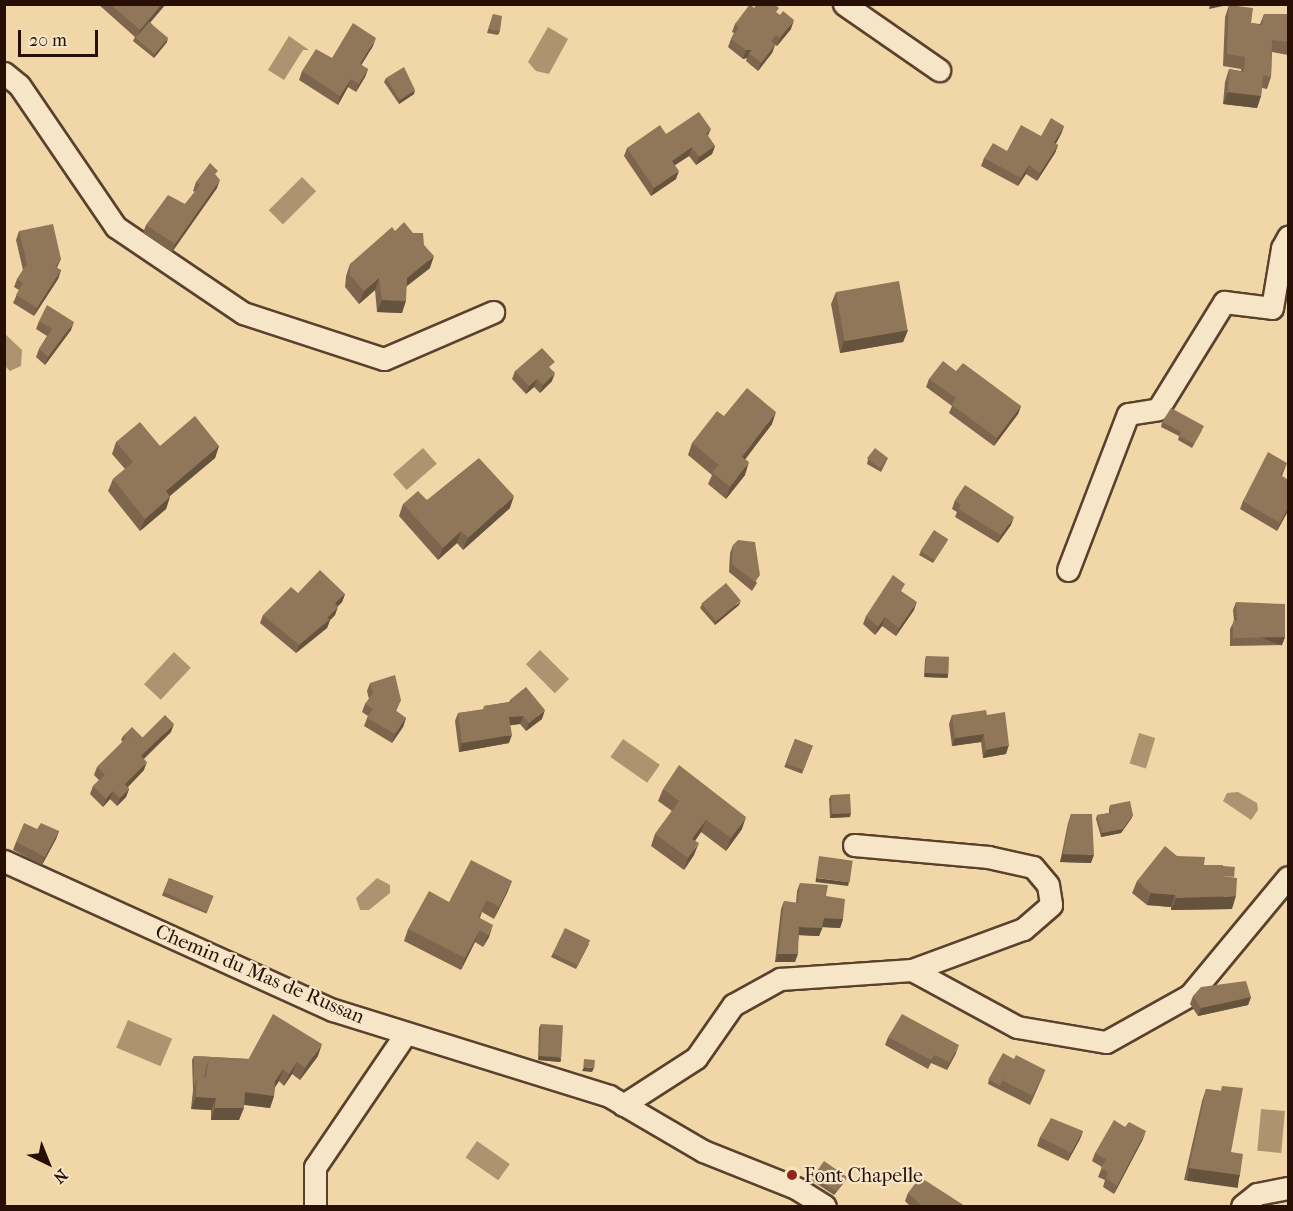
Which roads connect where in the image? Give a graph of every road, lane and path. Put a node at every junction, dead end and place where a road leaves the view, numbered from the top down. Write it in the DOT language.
graph roads {
  1 [pos="844,4"];
  2 [pos="939,70"];
  3 [pos="4,73"];
  4 [pos="1288,237"];
  5 [pos="493,312"];
  6 [pos="1068,570"];
  7 [pos="854,845"];
  8 [pos="4,861"];
  9 [pos="1288,877"];
  10 [pos="912,970"];
  11 [pos="406,1033"];
  12 [pos="623,1105"];
  13 [pos="1288,1188"];
  14 [pos="315,1206"];
  15 [pos="825,1206"];
  16 [pos="1242,1206"];
  1 -- 2 [label="street"];
  3 -- 5 [label="street"];
  4 -- 6 [label="street"];
  7 -- 10 [label="street"];
  8 -- 11 [label="street, Chemin du Mas de Russan"];
  9 -- 10 [label="street"];
  10 -- 12 [label="street"];
  11 -- 12 [label="street, Chemin du Mas de Russan"];
  11 -- 14 [label="street"];
  12 -- 15 [label="street, Chemin du Mas de Russan"];
  13 -- 16 [label="street"];
}
